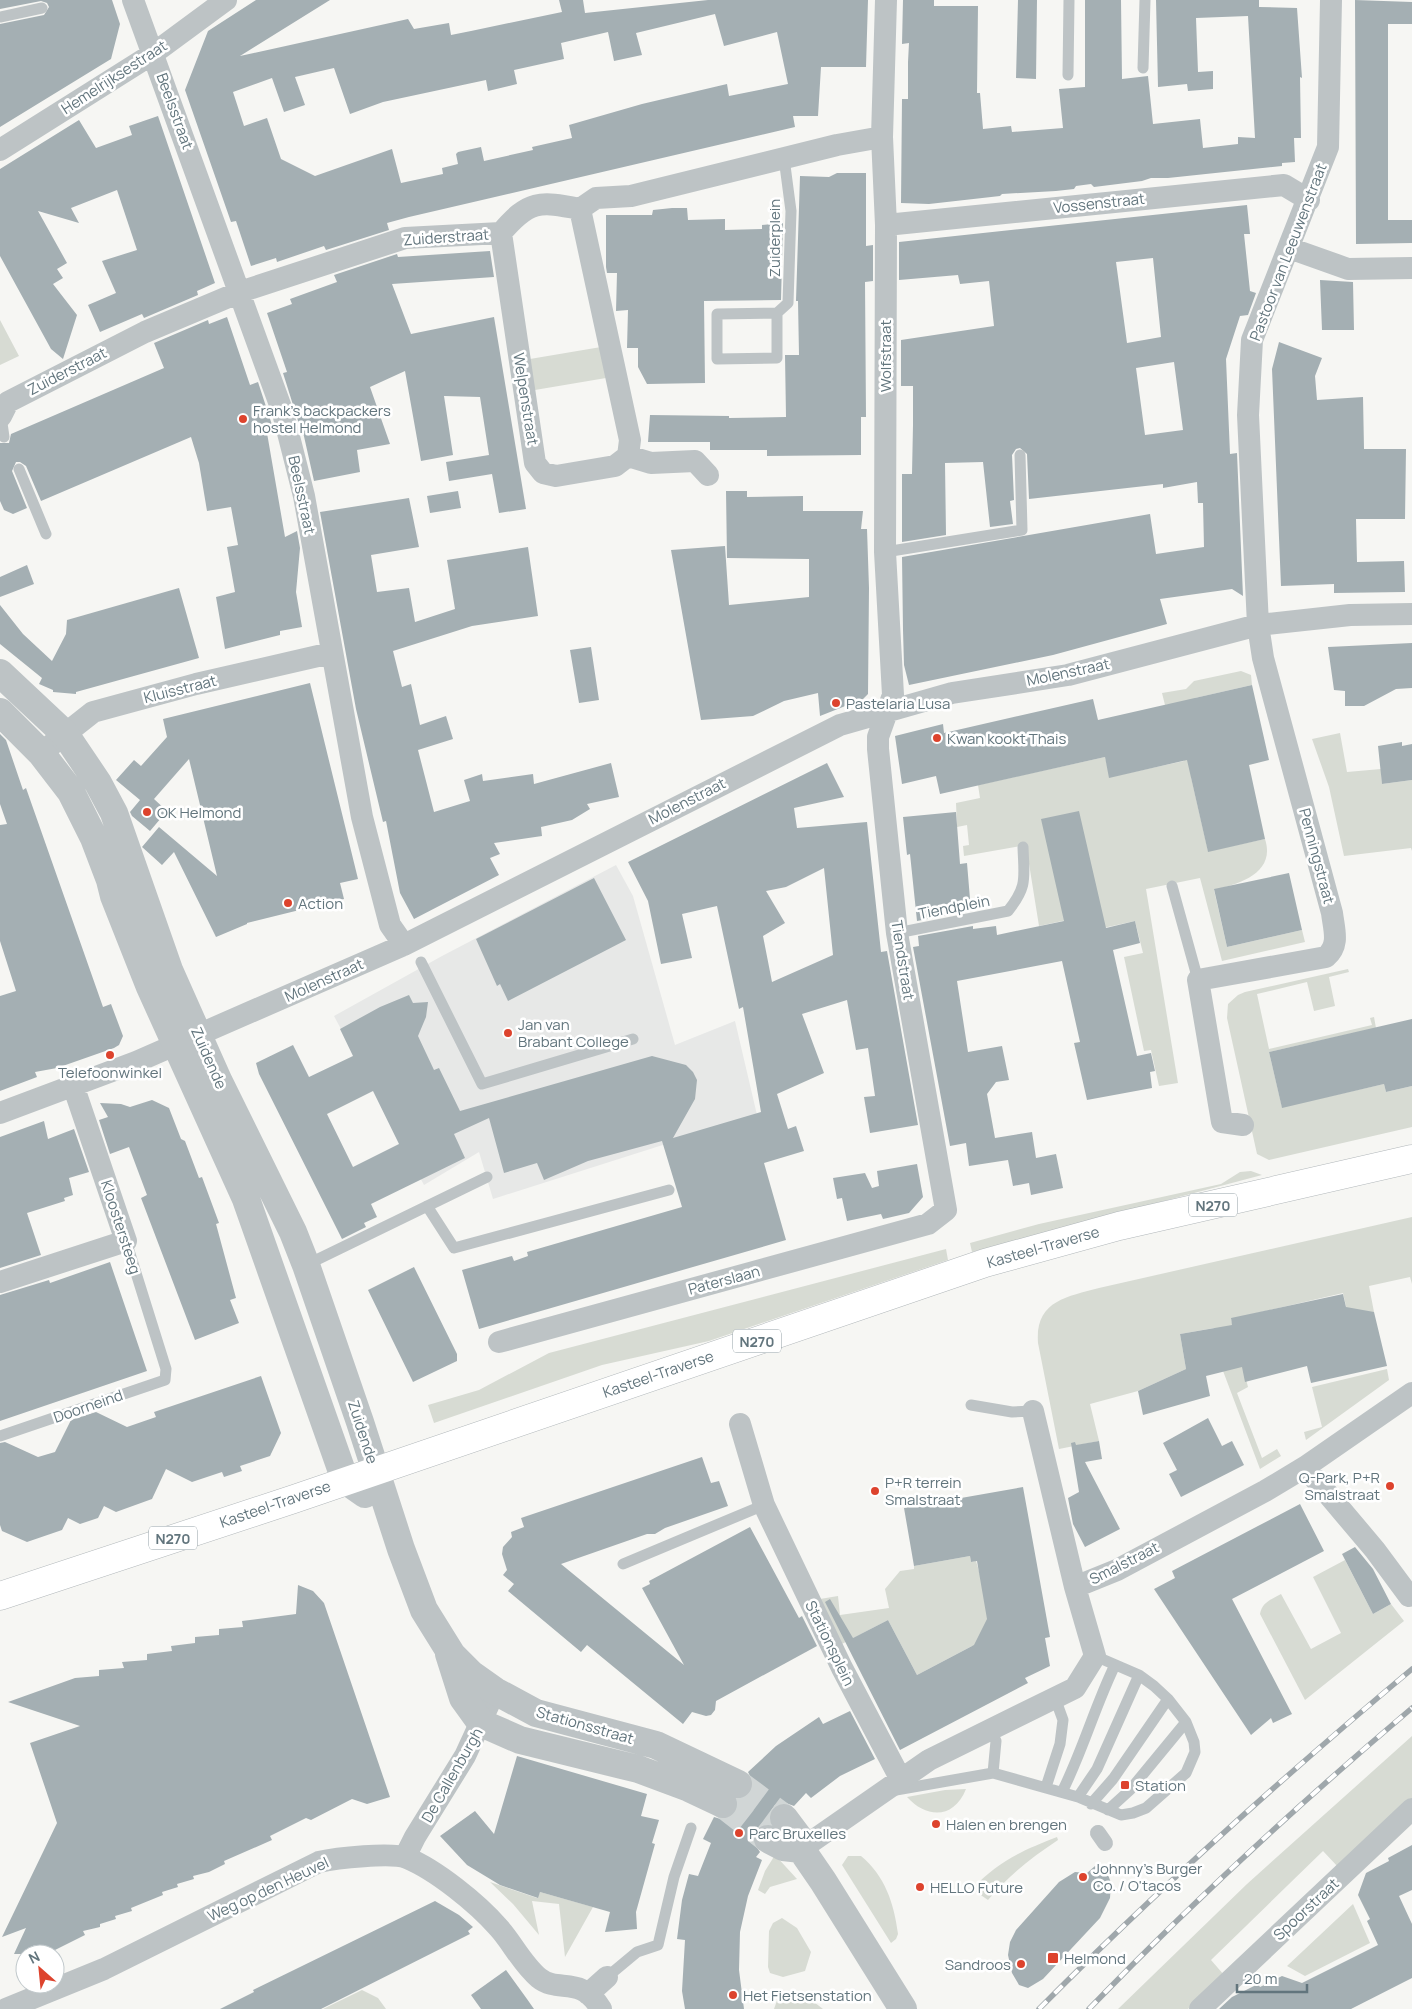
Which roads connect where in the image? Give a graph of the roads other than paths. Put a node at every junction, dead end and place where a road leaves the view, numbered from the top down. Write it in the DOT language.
graph roads {
  1 [pos="134,0"];
  2 [pos="226,0"];
  3 [pos="886,0"];
  4 [pos="1069,0"];
  5 [pos="1145,0"];
  6 [pos="1331,0"];
  7 [pos="42,8"];
  8 [pos="0,17"];
  9 [pos="154,53"];
  10 [pos="1143,68"];
  11 [pos="1068,76"];
  12 [pos="882,137"];
  13 [pos="0,150"];
  14 [pos="784,158"];
  15 [pos="1309,200"];
  16 [pos="580,209"];
  17 [pos="886,225"];
  18 [pos="501,233"];
  19 [pos="1289,248"];
  20 [pos="1412,268"];
  21 [pos="240,292"];
  22 [pos="777,313"];
  23 [pos="3,426"];
  24 [pos="1020,455"];
  25 [pos="628,456"];
  26 [pos="18,470"];
  27 [pos="708,475"];
  28 [pos="46,534"];
  29 [pos="886,552"];
  30 [pos="1412,614"];
  31 [pos="1258,625"];
  32 [pos="332,653"];
  33 [pos="6,689"];
  34 [pos="888,710"];
  35 [pos="0,712"];
  36 [pos="65,734"];
  37 [pos="41,752"];
  38 [pos="1023,847"];
  39 [pos="1172,886"];
  40 [pos="897,933"];
  41 [pos="404,944"];
  42 [pos="421,962"];
  43 [pos="1198,980"];
  44 [pos="187,1039"];
  45 [pos="633,1039"];
  46 [pos="73,1085"];
  47 [pos="0,1113"];
  48 [pos="1243,1125"];
  49 [pos="1412,1159"];
  50 [pos="487,1177"];
  51 [pos="669,1190"];
  52 [pos="427,1206"];
  53 [pos="946,1210"];
  54 [pos="126,1241"];
  55 [pos="306,1265"];
  56 [pos="0,1282"];
  57 [pos="499,1342"];
  58 [pos="166,1369"];
  59 [pos="1412,1393"];
  60 [pos="971,1405"];
  61 [pos="1033,1411"];
  62 [pos="740,1424"];
  63 [pos="0,1436"];
  64 [pos="1305,1467"];
  65 [pos="375,1470"];
  66 [pos="345,1480"];
  67 [pos="764,1505"];
  68 [pos="387,1508"];
  69 [pos="623,1564"];
  70 [pos="1076,1587"];
  71 [pos="0,1596"];
  72 [pos="1409,1596"];
  73 [pos="447,1647"];
  74 [pos="1095,1656"];
  75 [pos="1115,1665"];
  76 [pos="1139,1675"];
  77 [pos="495,1691"];
  78 [pos="1055,1698"];
  79 [pos="1168,1699"];
  80 [pos="1186,1722"];
  81 [pos="481,1723"];
  82 [pos="990,1730"];
  83 [pos="993,1773"];
  84 [pos="900,1778"];
  85 [pos="1046,1787"];
  86 [pos="1062,1792"];
  87 [pos="880,1794"];
  88 [pos="1078,1797"];
  89 [pos="1091,1804"];
  90 [pos="1412,1809"];
  91 [pos="1108,1810"];
  92 [pos="691,1828"];
  93 [pos="776,1829"];
  94 [pos="801,1849"];
  95 [pos="406,1858"];
  96 [pos="607,1978"];
  97 [pos="594,2001"];
  98 [pos="6,2009"];
  99 [pos="903,2009"];
  100 [pos="1200,2009"];
  1 -- 9 [label="street, Beelsstraat"];
  2 -- 9 [label="street, Hemelrijksestraat"];
  3 -- 12 [label="street, Wolfstraat"];
  4 -- 11 [label="lane"];
  5 -- 10 [label="lane"];
  6 -- 15 [label="street, Pastoor van Leeuwenstraat"];
  7 -- 8 [label="lane"];
  9 -- 13 [label="street, Hemelrijksestraat"];
  9 -- 21 [label="street, Beelsstraat"];
  12 -- 14 [label="street"];
  12 -- 17 [label="street, Wolfstraat"];
  14 -- 16 [label="street"];
  14 -- 22 [label="lane, Zuiderplein"];
  15 -- 17 [label="street, Vossenstraat"];
  15 -- 19 [label="street, Pastoor van Leeuwenstraat"];
  16 -- 18 [label="street, Zuiderstraat"];
  16 -- 25 [label="street"];
  17 -- 29 [label="street, Wolfstraat"];
  18 -- 21 [label="street, Zuiderstraat"];
  18 -- 25 [label="street, Welpenstraat"];
  19 -- 20 [label="street"];
  19 -- 31 [label="street, Pastoor van Leeuwenstraat"];
  21 -- 23 [label="street, Zuiderstraat"];
  21 -- 32 [label="street, Beelsstraat"];
  22 -- 22 [label="lane, Zuiderplein"];
  24 -- 29 [label="lane"];
  25 -- 27 [label="street"];
  26 -- 28 [label="lane"];
  29 -- 34 [label="street, Wolfstraat"];
  30 -- 31 [label="street, Molenstraat"];
  31 -- 34 [label="street, Molenstraat"];
  31 -- 43 [label="street, Penningstraat"];
  32 -- 36 [label="street, Kluisstraat"];
  32 -- 41 [label="street, Beelsstraat"];
  33 -- 36 [label="street, Zuidende"];
  34 -- 40 [label="street, Tiendstraat"];
  34 -- 41 [label="street, Molenstraat"];
  35 -- 37 [label="street, Zuidende"];
  36 -- 37 [label="street, Kluisstraat"];
  36 -- 44 [label="street, Zuidende"];
  37 -- 44 [label="street, Zuidende"];
  38 -- 40 [label="lane, Tiendplein"];
  39 -- 43 [label="lane"];
  40 -- 53 [label="street, Tiendstraat"];
  41 -- 44 [label="street, Molenstraat"];
  42 -- 45 [label="lane"];
  43 -- 48 [label="street"];
  44 -- 46 [label="street, Molenstraat"];
  44 -- 55 [label="street, Zuidende"];
  44 -- 66 [label="street, Zuidende"];
  46 -- 47 [label="street, Molenstraat"];
  46 -- 54 [label="street, Kloostersteeg"];
  49 -- 65 [label="main road, Kasteel-Traverse / N270"];
  50 -- 52 [label="lane"];
  51 -- 52 [label="lane"];
  52 -- 55 [label="lane"];
  53 -- 57 [label="street, Paterslaan"];
  54 -- 56 [label="street"];
  54 -- 58 [label="lane, Kloostersteeg"];
  55 -- 65 [label="street, Zuidende"];
  58 -- 63 [label="lane, Doorneind"];
  59 -- 64 [label="street, Smalstraat"];
  60 -- 61 [label="lane"];
  61 -- 70 [label="street, Smalstraat"];
  62 -- 67 [label="street"];
  64 -- 70 [label="street, Smalstraat"];
  64 -- 72 [label="street"];
  65 -- 66 [label="main road, Kasteel-Traverse / N270"];
  65 -- 68 [label="street, Zuidende"];
  66 -- 68 [label="street"];
  66 -- 71 [label="main road, Kasteel-Traverse / N270"];
  67 -- 69 [label="lane"];
  67 -- 84 [label="street, Stationsplein"];
  68 -- 73 [label="street, Stationsstraat"];
  70 -- 74 [label="street"];
  73 -- 77 [label="street, Stationsstraat"];
  73 -- 81 [label="street"];
  74 -- 75 [label="lane"];
  74 -- 78 [label="street"];
  75 -- 76 [label="lane"];
  75 -- 86 [label="lane"];
  76 -- 79 [label="lane"];
  76 -- 88 [label="lane"];
  77 -- 81 [label="street, De Callenburgh"];
  77 -- 81 [label="street, Stationsstraat"];
  78 -- 82 [label="street"];
  78 -- 85 [label="lane"];
  79 -- 80 [label="lane"];
  79 -- 89 [label="lane"];
  80 -- 91 [label="lane"];
  80 -- 91 [label="lane"];
  81 -- 95 [label="street, De Callenburgh"];
  82 -- 83 [label="lane"];
  82 -- 84 [label="street"];
  83 -- 85 [label="lane"];
  83 -- 87 [label="lane"];
  84 -- 87 [label="street"];
  85 -- 86 [label="lane"];
  86 -- 88 [label="lane"];
  87 -- 94 [label="street"];
  88 -- 89 [label="lane"];
  89 -- 91 [label="lane"];
  90 -- 100 [label="street, Spoorstraat"];
  92 -- 96 [label="lane"];
  93 -- 94 [label="street"];
  94 -- 99 [label="street"];
  95 -- 97 [label="street"];
  95 -- 98 [label="street, Weg op den Heuvel"];
  96 -- 97 [label="street"];
}
